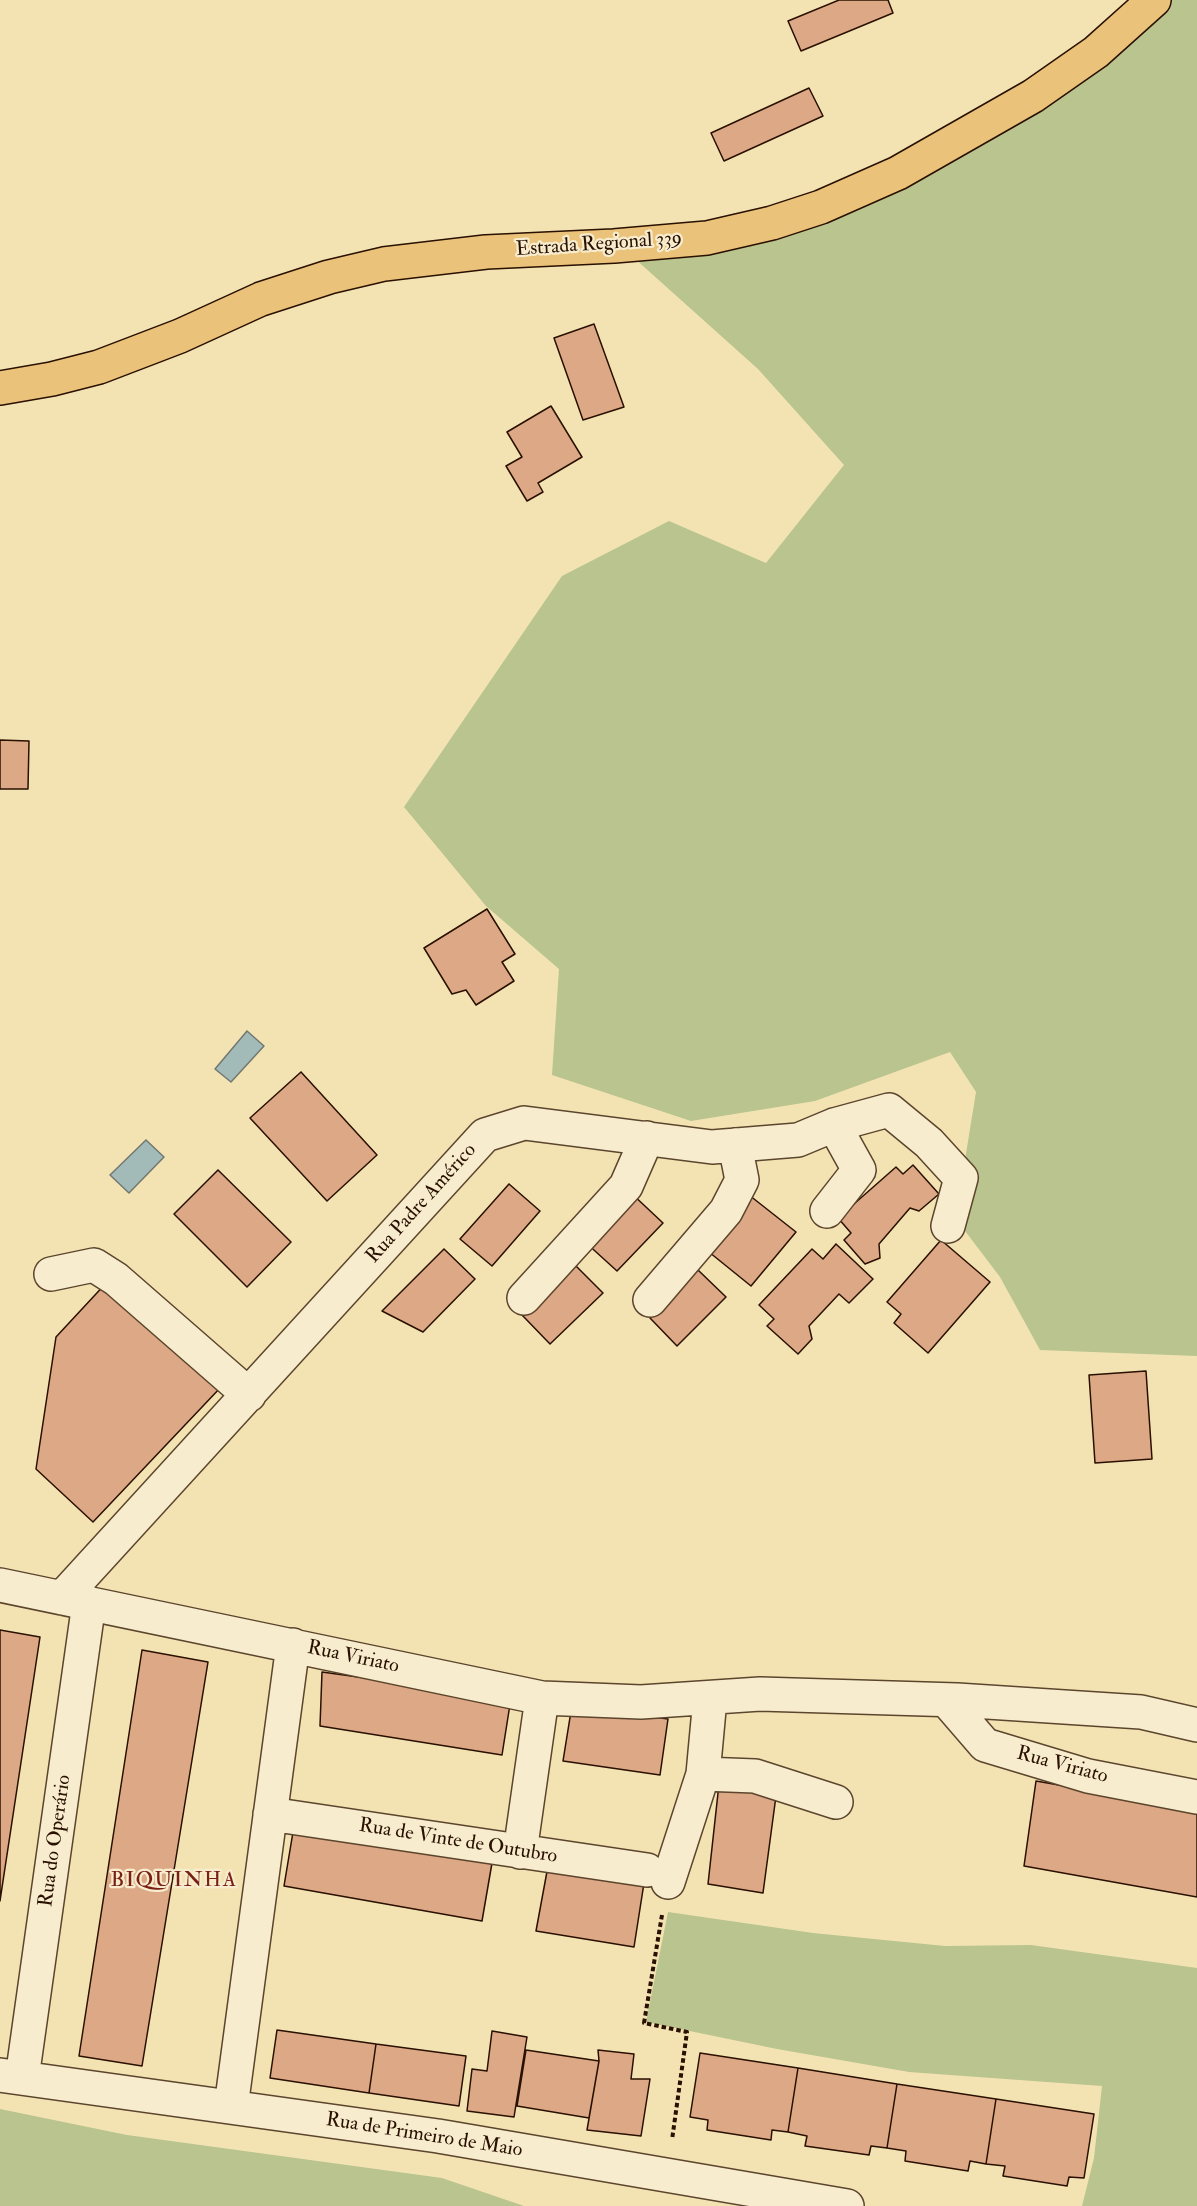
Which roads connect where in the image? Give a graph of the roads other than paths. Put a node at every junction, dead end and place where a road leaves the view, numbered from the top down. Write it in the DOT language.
graph roads {
  1 [pos="1154,0"];
  2 [pos="0,388"];
  3 [pos="834,1125"];
  4 [pos="646,1138"];
  5 [pos="735,1145"];
  6 [pos="827,1211"];
  7 [pos="948,1226"];
  8 [pos="51,1274"];
  9 [pos="524,1298"];
  10 [pos="650,1300"];
  11 [pos="249,1395"];
  12 [pos="0,1585"];
  13 [pos="75,1600"];
  14 [pos="293,1646"];
  15 [pos="542,1698"];
  16 [pos="710,1699"];
  17 [pos="947,1701"];
  18 [pos="1197,1725"];
  19 [pos="703,1774"];
  20 [pos="1197,1797"];
  21 [pos="836,1802"];
  22 [pos="270,1814"];
  23 [pos="520,1852"];
  24 [pos="11,2077"];
  25 [pos="231,2108"];
  26 [pos="848,2206"];
  1 -- 2 [label="main road, Estrada Regional 339"];
  3 -- 5 [label="street, Rua Padre Américo"];
  3 -- 6 [label="street"];
  3 -- 7 [label="street, Rua Padre Américo"];
  4 -- 5 [label="street, Rua Padre Américo"];
  4 -- 9 [label="street"];
  4 -- 11 [label="street, Rua Padre Américo"];
  5 -- 10 [label="street"];
  8 -- 11 [label="street"];
  11 -- 13 [label="street, Rua Padre Américo"];
  12 -- 13 [label="street, Rua Viriato"];
  13 -- 14 [label="street, Rua Viriato"];
  13 -- 24 [label="street, Rua do Operário"];
  14 -- 15 [label="street, Rua Viriato"];
  14 -- 22 [label="street"];
  15 -- 16 [label="street, Rua Viriato"];
  15 -- 23 [label="street"];
  16 -- 17 [label="street, Rua Viriato"];
  16 -- 19 [label="street"];
  17 -- 18 [label="street, Rua Viriato"];
  17 -- 20 [label="street, Rua Viriato"];
  19 -- 21 [label="street"];
  19 -- 23 [label="street, Rua de Vinte de Outubro"];
  22 -- 23 [label="street, Rua de Vinte de Outubro"];
  22 -- 25 [label="street"];
  24 -- 25 [label="street, Rua de Primeiro de Maio"];
  25 -- 26 [label="street, Rua de Primeiro de Maio"];
}
